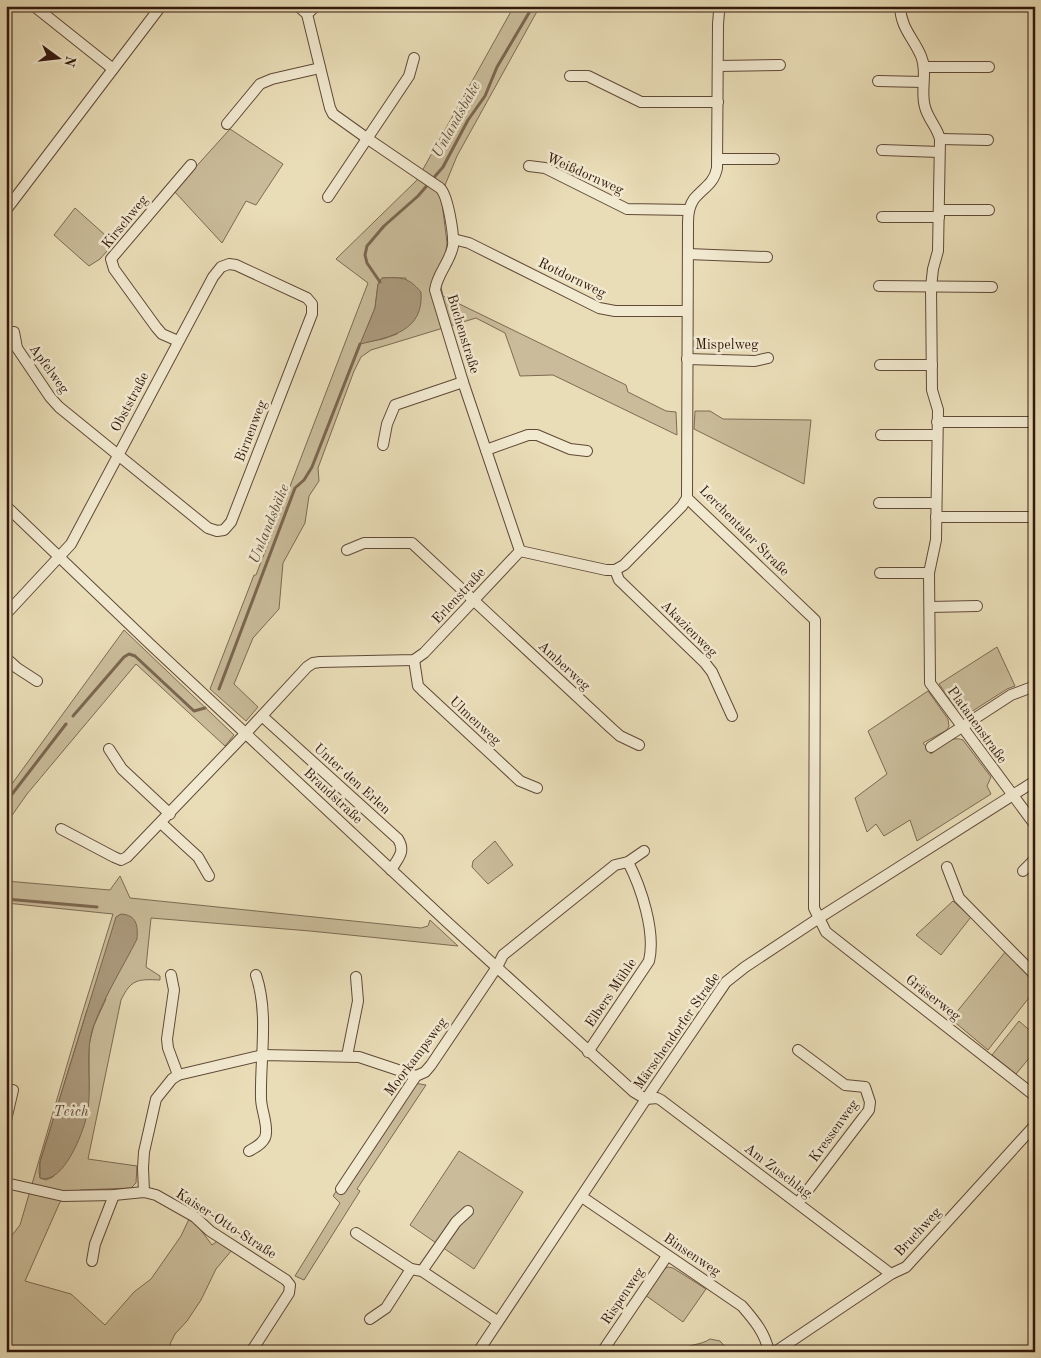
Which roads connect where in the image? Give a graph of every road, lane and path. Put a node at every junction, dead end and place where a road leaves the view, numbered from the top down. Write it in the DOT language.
graph roads {
  1 [pos="34,6"];
  2 [pos="161,6"];
  3 [pos="298,6"];
  4 [pos="316,6"];
  5 [pos="721,6"];
  6 [pos="900,6"];
  7 [pos="307,14"];
  8 [pos="414,58"];
  9 [pos="780,65"];
  10 [pos="718,66"];
  11 [pos="924,67"];
  12 [pos="989,67"];
  13 [pos="320,68"];
  14 [pos="113,69"];
  15 [pos="570,76"];
  16 [pos="878,81"];
  17 [pos="923,82"];
  18 [pos="718,102"];
  19 [pos="227,124"];
  20 [pos="940,139"];
  21 [pos="368,140"];
  22 [pos="988,140"];
  23 [pos="882,150"];
  24 [pos="939,152"];
  25 [pos="718,159"];
  26 [pos="774,159"];
  27 [pos="191,165"];
  28 [pos="529,166"];
  29 [pos="328,198"];
  30 [pos="6,210"];
  31 [pos="689,210"];
  32 [pos="989,210"];
  33 [pos="939,214"];
  34 [pos="882,217"];
  35 [pos="453,238"];
  36 [pos="688,254"];
  37 [pos="767,257"];
  38 [pos="229,264"];
  39 [pos="880,286"];
  40 [pos="931,287"];
  41 [pos="992,287"];
  42 [pos="688,311"];
  43 [pos="14,332"];
  44 [pos="178,341"];
  45 [pos="768,358"];
  46 [pos="687,359"];
  47 [pos="932,364"];
  48 [pos="880,365"];
  49 [pos="463,382"];
  50 [pos="937,422"];
  51 [pos="1035,422"];
  52 [pos="881,435"];
  53 [pos="936,436"];
  54 [pos="383,445"];
  55 [pos="486,450"];
  56 [pos="587,451"];
  57 [pos="118,454"];
  58 [pos="687,498"];
  59 [pos="878,503"];
  60 [pos="936,503"];
  61 [pos="6,506"];
  62 [pos="936,517"];
  63 [pos="1035,517"];
  64 [pos="347,550"];
  65 [pos="520,550"];
  66 [pos="60,557"];
  67 [pos="615,570"];
  68 [pos="880,573"];
  69 [pos="929,573"];
  70 [pos="473,601"];
  71 [pos="930,606"];
  72 [pos="977,606"];
  73 [pos="6,614"];
  74 [pos="6,658"];
  75 [pos="414,660"];
  76 [pos="37,681"];
  77 [pos="1035,686"];
  78 [pos="262,716"];
  79 [pos="732,716"];
  80 [pos="961,726"];
  81 [pos="246,733"];
  82 [pos="639,745"];
  83 [pos="931,747"];
  84 [pos="109,749"];
  85 [pos="1035,781"];
  86 [pos="537,788"];
  87 [pos="1012,795"];
  88 [pos="170,814"];
  89 [pos="161,823"];
  90 [pos="1035,825"];
  91 [pos="61,829"];
  92 [pos="644,851"];
  93 [pos="1035,860"];
  94 [pos="628,862"];
  95 [pos="947,867"];
  96 [pos="391,870"];
  97 [pos="1023,871"];
  98 [pos="209,876"];
  99 [pos="819,918"];
  100 [pos="497,967"];
  101 [pos="1035,974"];
  102 [pos="172,975"];
  103 [pos="256,975"];
  104 [pos="356,977"];
  105 [pos="798,1050"];
  106 [pos="588,1052"];
  107 [pos="263,1055"];
  108 [pos="347,1056"];
  109 [pos="178,1075"];
  110 [pos="416,1076"];
  111 [pos="14,1090"];
  112 [pos="1035,1096"];
  113 [pos="646,1099"];
  114 [pos="6,1120"];
  115 [pos="1035,1125"];
  116 [pos="248,1152"];
  117 [pos="6,1182"];
  118 [pos="341,1189"];
  119 [pos="144,1192"];
  120 [pos="114,1194"];
  121 [pos="582,1197"];
  122 [pos="798,1203"];
  123 [pos="468,1211"];
  124 [pos="356,1233"];
  125 [pos="667,1256"];
  126 [pos="92,1261"];
  127 [pos="416,1270"];
  128 [pos="891,1274"];
  129 [pos="370,1319"];
  130 [pos="498,1321"];
  131 [pos="252,1352"];
  132 [pos="478,1352"];
  133 [pos="602,1352"];
  134 [pos="769,1352"];
  135 [pos="775,1352"];
  1 -- 14 [label="street"];
  2 -- 14 [label="street"];
  3 -- 7 [label="street"];
  4 -- 7 [label="street"];
  5 -- 10 [label="street"];
  6 -- 11 [label="street"];
  7 -- 13 [label="street, Buchenstraße"];
  8 -- 21 [label="street"];
  9 -- 10 [label="street"];
  10 -- 18 [label="street"];
  11 -- 12 [label="street"];
  11 -- 17 [label="street"];
  13 -- 19 [label="street"];
  13 -- 21 [label="street, Buchenstraße"];
  14 -- 30 [label="street"];
  15 -- 18 [label="street"];
  16 -- 17 [label="street"];
  17 -- 20 [label="street"];
  18 -- 25 [label="street"];
  20 -- 22 [label="street"];
  20 -- 24 [label="street, Platanenstraße"];
  21 -- 29 [label="street"];
  21 -- 35 [label="street, Buchenstraße"];
  23 -- 24 [label="street"];
  24 -- 33 [label="street, Platanenstraße"];
  25 -- 26 [label="street"];
  25 -- 31 [label="street"];
  27 -- 44 [label="street, Kirschweg"];
  28 -- 31 [label="street, Weißdornweg"];
  31 -- 36 [label="street, Lerchentaler Straße"];
  32 -- 33 [label="street"];
  33 -- 34 [label="street"];
  33 -- 40 [label="street, Platanenstraße"];
  35 -- 42 [label="street, Rotdornweg"];
  35 -- 49 [label="street, Buchenstraße"];
  36 -- 37 [label="street"];
  36 -- 42 [label="street, Lerchentaler Straße"];
  38 -- 44 [label="street, Obststraße"];
  38 -- 57 [label="street, Birnenweg"];
  39 -- 40 [label="street"];
  40 -- 41 [label="street"];
  40 -- 47 [label="street, Platanenstraße"];
  42 -- 46 [label="street, Lerchentaler Straße"];
  43 -- 57 [label="street, Apfelweg"];
  44 -- 57 [label="street, Obststraße"];
  45 -- 46 [label="street, Mispelweg"];
  46 -- 58 [label="street, Lerchentaler Straße"];
  47 -- 48 [label="street"];
  47 -- 50 [label="street, Platanenstraße"];
  49 -- 54 [label="street"];
  49 -- 55 [label="street, Buchenstraße"];
  50 -- 51 [label="street"];
  50 -- 53 [label="street, Platanenstraße"];
  52 -- 53 [label="street"];
  53 -- 60 [label="street, Platanenstraße"];
  55 -- 56 [label="street"];
  55 -- 65 [label="street, Buchenstraße"];
  57 -- 66 [label="street, Obststraße"];
  58 -- 67 [label="street"];
  58 -- 99 [label="street, Lerchentaler Straße"];
  59 -- 60 [label="street"];
  60 -- 62 [label="street, Platanenstraße"];
  61 -- 66 [label="street, Brandstraße"];
  62 -- 63 [label="street"];
  62 -- 69 [label="street, Platanenstraße"];
  64 -- 70 [label="street, Amberweg"];
  65 -- 67 [label="street"];
  65 -- 70 [label="street, Erlenstraße"];
  66 -- 73 [label="street, Obststraße"];
  66 -- 81 [label="street, Brandstraße"];
  67 -- 79 [label="street, Akazienweg"];
  68 -- 69 [label="street"];
  69 -- 71 [label="street, Platanenstraße"];
  70 -- 75 [label="street, Erlenstraße"];
  70 -- 82 [label="street, Amberweg"];
  71 -- 72 [label="street"];
  71 -- 80 [label="street, Platanenstraße"];
  74 -- 76 [label="street"];
  75 -- 78 [label="street"];
  75 -- 86 [label="street, Ulmenweg"];
  77 -- 80 [label="street"];
  78 -- 81 [label="street"];
  78 -- 96 [label="street, Unter den Erlen"];
  80 -- 83 [label="street"];
  80 -- 87 [label="street, Platanenstraße"];
  81 -- 88 [label="street"];
  81 -- 96 [label="street, Brandstraße"];
  84 -- 88 [label="street"];
  85 -- 87 [label="street, Märschendorfer Straße"];
  87 -- 90 [label="street, Platanenstraße"];
  87 -- 99 [label="street, Märschendorfer Straße"];
  88 -- 89 [label="street"];
  89 -- 91 [label="street"];
  89 -- 98 [label="street"];
  92 -- 94 [label="street"];
  93 -- 97 [label="street"];
  94 -- 100 [label="street"];
  94 -- 106 [label="street, Elbers Mühle"];
  95 -- 101 [label="street"];
  96 -- 100 [label="street, Brandstraße"];
  99 -- 112 [label="street, Gräserweg"];
  99 -- 113 [label="street, Märschendorfer Straße"];
  100 -- 106 [label="street, Brandstraße"];
  100 -- 110 [label="street, Moorkampsweg"];
  102 -- 109 [label="street"];
  103 -- 107 [label="street"];
  104 -- 108 [label="street"];
  105 -- 122 [label="street, Kressenweg"];
  106 -- 113 [label="street, Brandstraße"];
  107 -- 108 [label="street"];
  107 -- 109 [label="street"];
  107 -- 116 [label="street"];
  108 -- 110 [label="street"];
  109 -- 119 [label="street"];
  110 -- 118 [label="street, Moorkampsweg"];
  111 -- 114 [label="street"];
  113 -- 121 [label="street, Märschendorfer Straße"];
  113 -- 122 [label="street, Am Zuschlag"];
  115 -- 128 [label="street, Bruchweg"];
  117 -- 120 [label="street, Kaiser-Otto-Straße"];
  119 -- 120 [label="street, Kaiser-Otto-Straße"];
  119 -- 131 [label="street, Kaiser-Otto-Straße"];
  120 -- 126 [label="street"];
  121 -- 125 [label="street, Binsenweg"];
  121 -- 130 [label="street, Märschendorfer Straße"];
  122 -- 128 [label="street, Am Zuschlag"];
  123 -- 127 [label="street"];
  124 -- 127 [label="street"];
  125 -- 133 [label="street, Rispenweg"];
  125 -- 134 [label="street, Binsenweg"];
  127 -- 129 [label="street"];
  127 -- 130 [label="street"];
  128 -- 135 [label="street, Bruchweg"];
  130 -- 132 [label="street, Märschendorfer Straße"];
}
